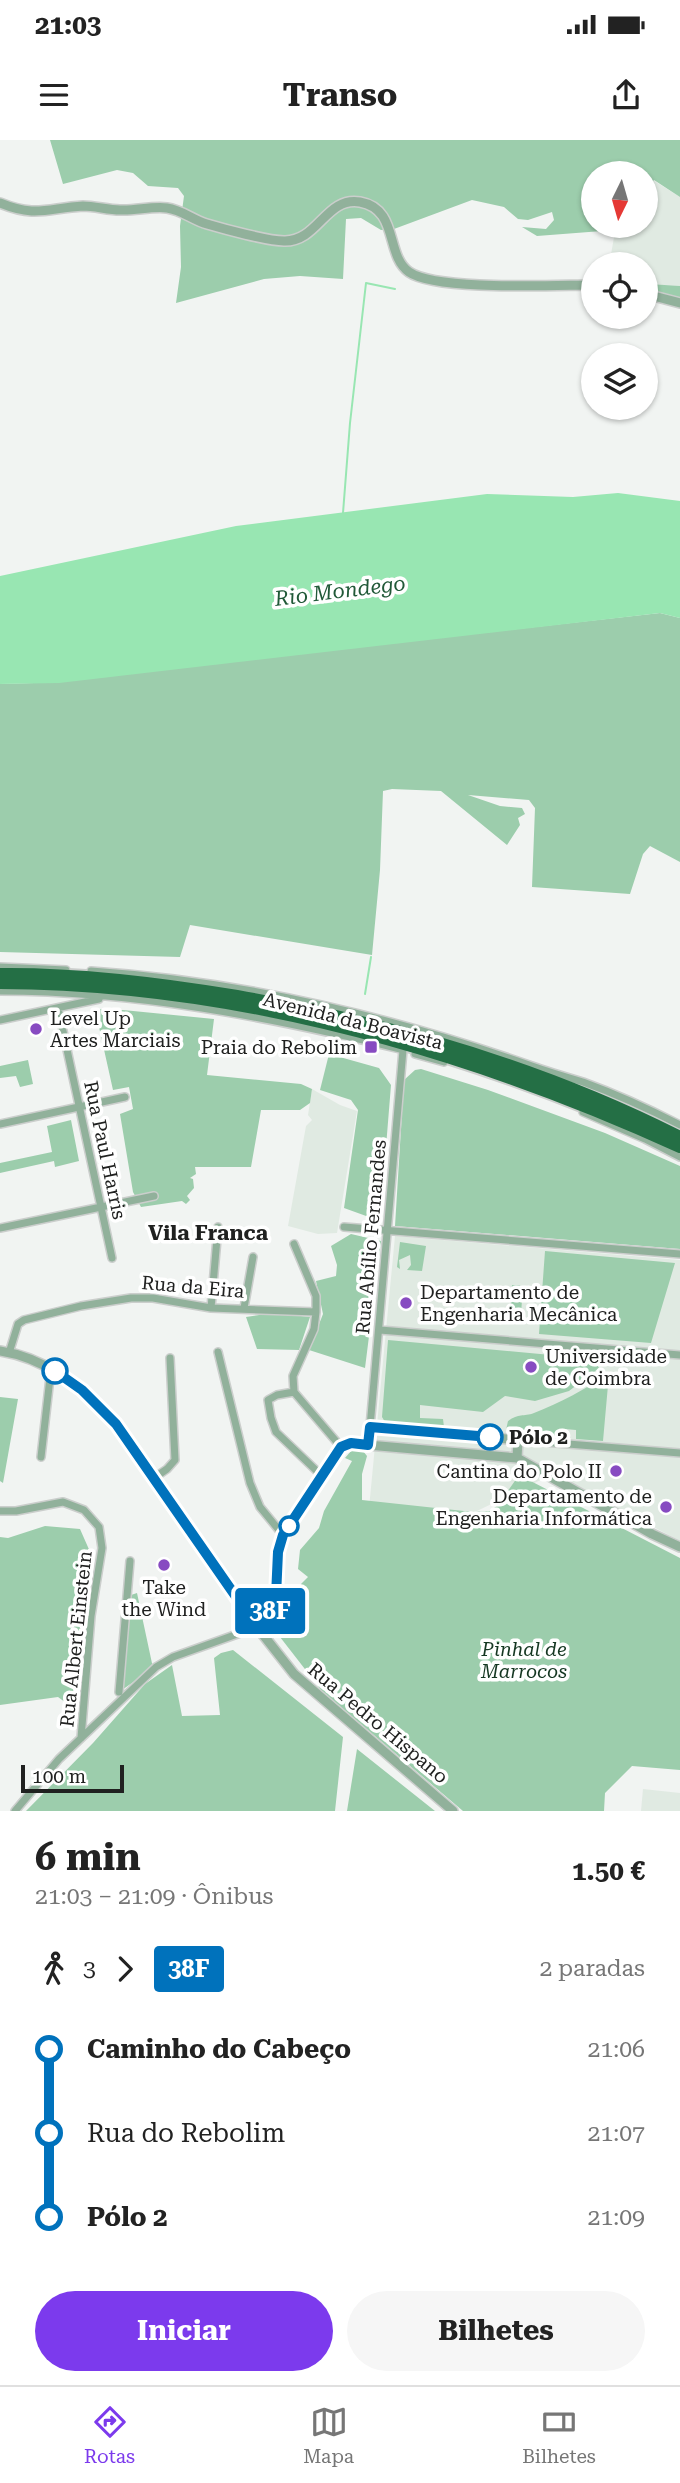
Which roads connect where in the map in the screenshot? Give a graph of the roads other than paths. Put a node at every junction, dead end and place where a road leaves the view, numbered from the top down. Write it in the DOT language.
graph roads {
  1 [pos="0,203"];
  2 [pos="581,285"];
  3 [pos="658,297"];
  4 [pos="680,303"];
  5 [pos="0,967"];
  6 [pos="0,974"];
  7 [pos="0,983"];
  8 [pos="0,991"];
  9 [pos="110,996"];
  10 [pos="58,1007"];
  11 [pos="0,1020"];
  12 [pos="404,1050"];
  13 [pos="125,1097"];
  14 [pos="80,1107"];
  15 [pos="0,1124"];
  16 [pos="650,1128"];
  17 [pos="680,1128"];
  18 [pos="680,1137"];
  19 [pos="680,1147"];
  20 [pos="680,1155"];
  21 [pos="154,1196"];
  22 [pos="101,1207"];
  23 [pos="218,1227"];
  24 [pos="344,1227"];
  25 [pos="0,1228"];
  26 [pos="387,1230"];
  27 [pos="294,1244"];
  28 [pos="680,1254"];
  29 [pos="253,1257"];
  30 [pos="112,1258"];
  31 [pos="211,1308"];
  32 [pos="244,1308"];
  33 [pos="316,1312"];
  34 [pos="380,1330"];
  35 [pos="4,1351"];
  36 [pos="218,1352"];
  37 [pos="680,1355"];
  38 [pos="170,1358"];
  39 [pos="51,1369"];
  40 [pos="294,1392"];
  41 [pos="370,1427"];
  42 [pos="518,1440"];
  43 [pos="368,1445"];
  44 [pos="341,1447"];
  45 [pos="680,1453"];
  46 [pos="41,1457"];
  47 [pos="517,1458"];
  48 [pos="322,1476"];
  49 [pos="154,1478"];
  50 [pos="0,1511"];
  51 [pos="283,1535"];
  52 [pos="680,1547"];
  53 [pos="130,1561"];
  54 [pos="257,1627"];
  55 [pos="120,1692"];
  56 [pos="81,1738"];
  57 [pos="15,1811"];
  58 [pos="453,1811"];
  1 -- 2 [label="street"];
  3 -- 4 [label="street"];
  5 -- 17 [label="street, Avenida da Boavista"];
  6 -- 16 [label="highway, Avenida da Boavista"];
  7 -- 16 [label="highway, Avenida da Boavista"];
  8 -- 9 [label="street, Avenida da Boavista"];
  9 -- 10 [label="street"];
  9 -- 12 [label="street, Avenida da Boavista"];
  10 -- 11 [label="street"];
  10 -- 14 [label="street, Rua Paul Harris"];
  12 -- 20 [label="street, Avenida da Boavista"];
  12 -- 26 [label="street, Rua Abílio Fernandes"];
  13 -- 14 [label="street"];
  14 -- 15 [label="street"];
  14 -- 22 [label="street, Rua Paul Harris"];
  16 -- 17 [label="highway"];
  16 -- 18 [label="highway, Avenida da Boavista"];
  16 -- 19 [label="highway, Avenida da Boavista"];
  16 -- 20 [label="highway"];
  21 -- 22 [label="street"];
  22 -- 25 [label="street"];
  22 -- 30 [label="street, Rua Paul Harris"];
  23 -- 31 [label="street"];
  24 -- 26 [label="street"];
  26 -- 28 [label="street"];
  26 -- 34 [label="street, Rua Abílio Fernandes"];
  27 -- 33 [label="street"];
  29 -- 32 [label="street"];
  31 -- 32 [label="street, Rua da Eira"];
  31 -- 35 [label="street, Rua da Eira"];
  32 -- 33 [label="street, Rua da Eira"];
  33 -- 40 [label="street"];
  34 -- 37 [label="street"];
  34 -- 41 [label="street, Rua Abílio Fernandes"];
  35 -- 39 [label="street, Rua Pedro Hispano"];
  36 -- 51 [label="street"];
  38 -- 49 [label="street"];
  39 -- 46 [label="street"];
  39 -- 49 [label="street, Rua Pedro Hispano"];
  40 -- 44 [label="street"];
  40 -- 48 [label="street"];
  41 -- 42 [label="street"];
  41 -- 43 [label="street"];
  42 -- 45 [label="street"];
  42 -- 47 [label="street"];
  43 -- 44 [label="street"];
  43 -- 47 [label="street"];
  44 -- 48 [label="street"];
  47 -- 52 [label="street"];
  48 -- 51 [label="street"];
  49 -- 54 [label="street, Rua Pedro Hispano"];
  50 -- 56 [label="street, Rua Albert Einstein"];
  51 -- 54 [label="street"];
  53 -- 55 [label="street"];
  54 -- 56 [label="street"];
  54 -- 58 [label="street, Rua Pedro Hispano"];
  56 -- 57 [label="street"];
}
